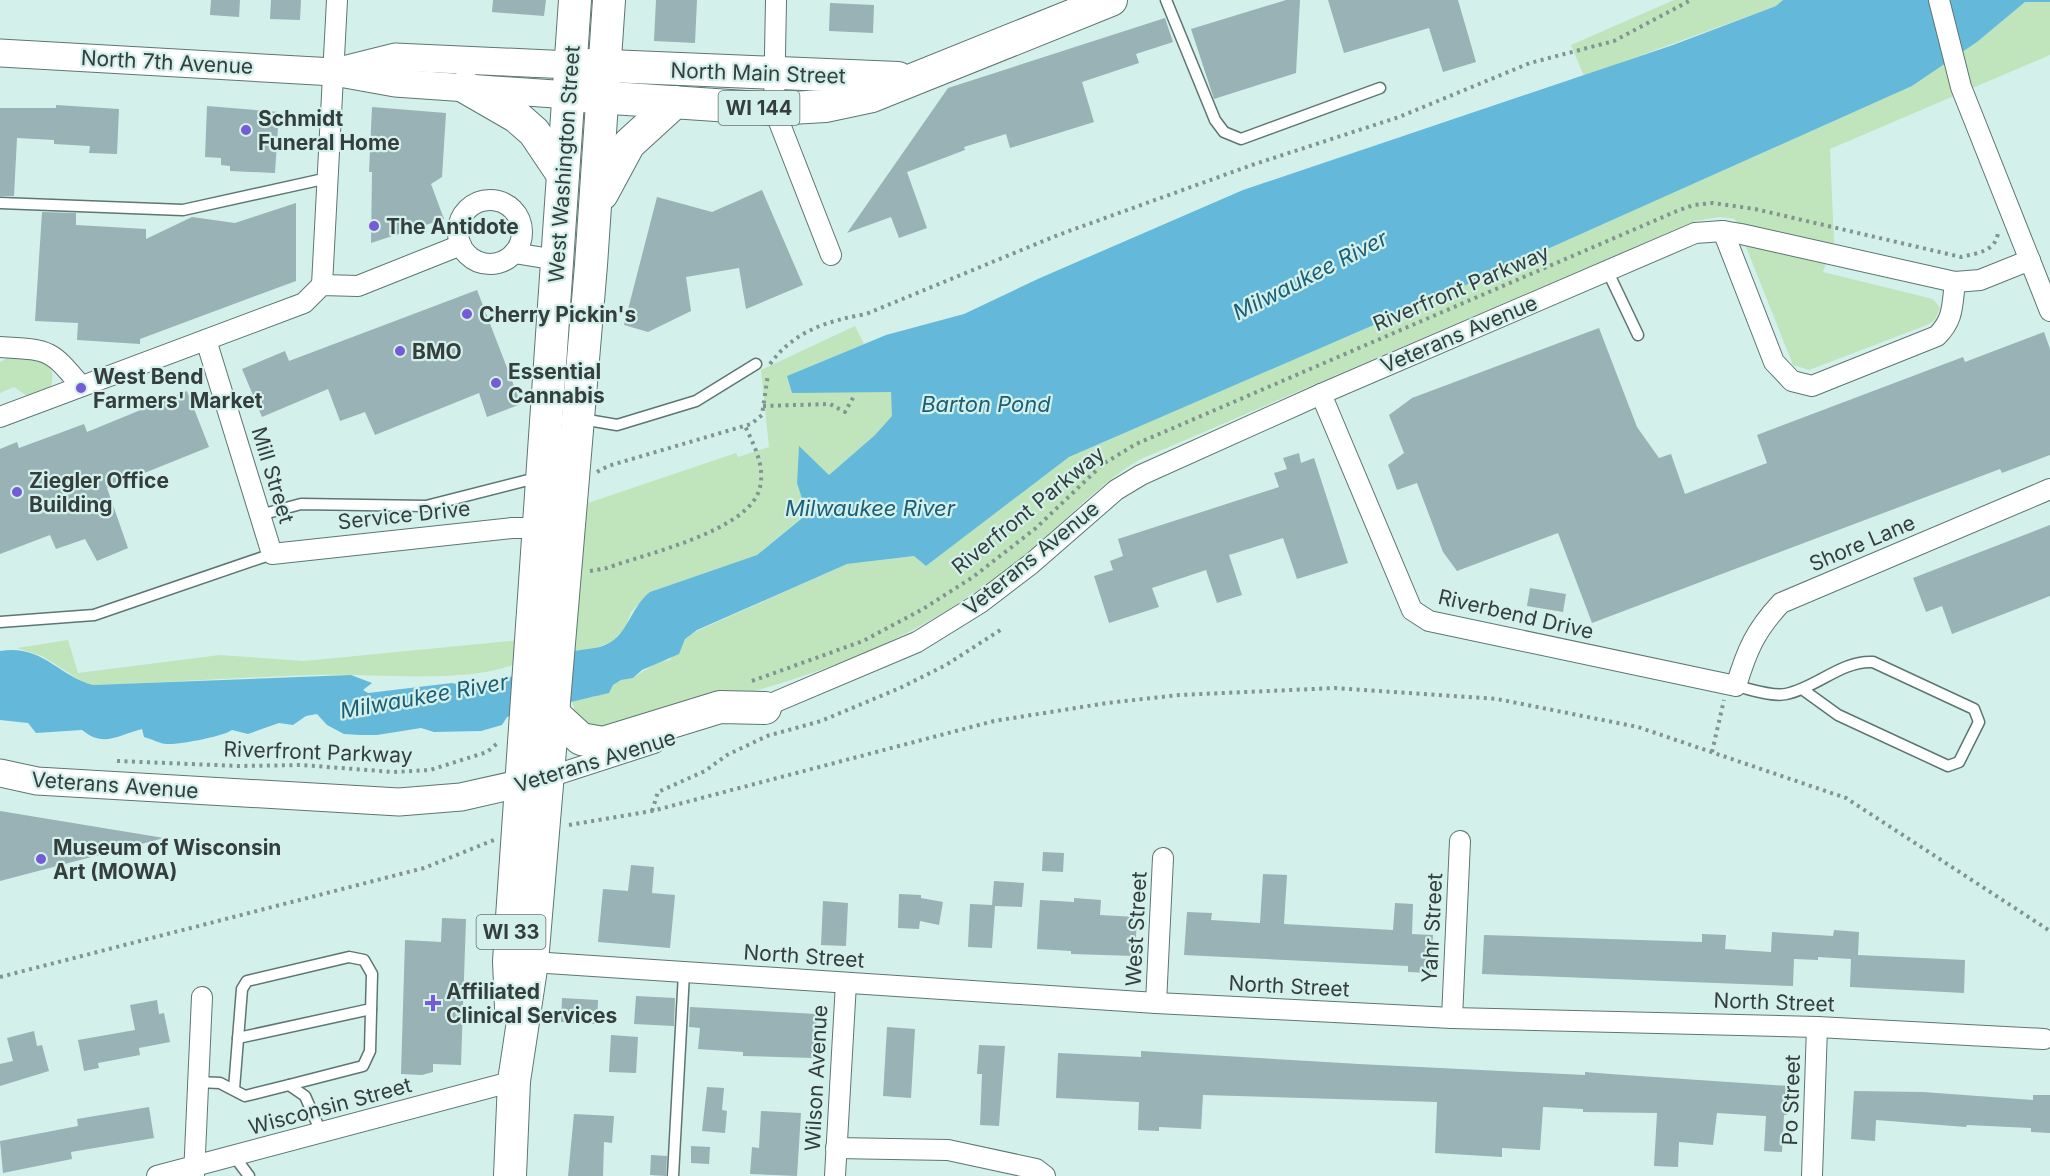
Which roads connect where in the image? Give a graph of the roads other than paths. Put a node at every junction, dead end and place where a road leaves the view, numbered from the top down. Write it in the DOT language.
graph roads {
  1 [pos="337,0"];
  2 [pos="575,0"];
  3 [pos="609,0"];
  4 [pos="776,0"];
  5 [pos="1112,0"];
  6 [pos="1166,0"];
  7 [pos="1939,0"];
  8 [pos="0,53"];
  9 [pos="606,66"];
  10 [pos="334,72"];
  11 [pos="775,75"];
  12 [pos="910,79"];
  13 [pos="570,80"];
  14 [pos="465,87"];
  15 [pos="1380,88"];
  16 [pos="604,97"];
  17 [pos="675,102"];
  18 [pos="774,109"];
  19 [pos="562,175"];
  20 [pos="328,178"];
  21 [pos="0,203"];
  22 [pos="595,208"];
  23 [pos="1724,231"];
  24 [pos="461,245"];
  25 [pos="514,253"];
  26 [pos="831,255"];
  27 [pos="557,260"];
  28 [pos="2030,260"];
  29 [pos="1607,270"];
  30 [pos="1955,282"];
  31 [pos="322,285"];
  32 [pos="2050,311"];
  33 [pos="1638,335"];
  34 [pos="206,340"];
  35 [pos="0,347"];
  36 [pos="756,364"];
  37 [pos="81,386"];
  38 [pos="1321,394"];
  39 [pos="0,417"];
  40 [pos="577,418"];
  41 [pos="564,473"];
  42 [pos="2050,489"];
  43 [pos="260,515"];
  44 [pos="553,529"];
  45 [pos="272,554"];
  46 [pos="0,622"];
  47 [pos="1736,686"];
  48 [pos="1802,689"];
  49 [pos="757,695"];
  50 [pos="542,723"];
  51 [pos="0,773"];
  52 [pos="534,781"];
  53 [pos="530,832"];
  54 [pos="1460,841"];
  55 [pos="1163,858"];
  56 [pos="532,962"];
  57 [pos="684,973"];
  58 [pos="846,982"];
  59 [pos="202,997"];
  60 [pos="1156,1003"];
  61 [pos="371,1009"];
  62 [pos="1452,1018"];
  63 [pos="1817,1027"];
  64 [pos="238,1038"];
  65 [pos="2044,1039"];
  66 [pos="514,1081"];
  67 [pos="198,1082"];
  68 [pos="289,1085"];
  69 [pos="234,1089"];
  70 [pos="321,1132"];
  71 [pos="836,1148"];
  72 [pos="234,1156"];
  73 [pos="194,1171"];
  74 [pos="157,1176"];
  75 [pos="249,1176"];
  76 [pos="510,1176"];
  77 [pos="673,1176"];
  78 [pos="835,1176"];
  79 [pos="1045,1176"];
  80 [pos="1812,1176"];
  1 -- 10 [label="street"];
  2 -- 13 [label="main road, West Washington Street / WI 33"];
  3 -- 9 [label="main road, West Washington Street / WI 33"];
  4 -- 11 [label="street"];
  5 -- 12 [label="main road, North Main Street / WI 144"];
  6 -- 15 [label="lane"];
  7 -- 28 [label="street"];
  8 -- 10 [label="main road, North 7th Avenue"];
  9 -- 11 [label="main road, North Main Street / WI 144"];
  9 -- 13 [label="main road, North Main Street"];
  9 -- 16 [label="main road, West Washington Street / WI 33"];
  10 -- 13 [label="main road, North 7th Avenue"];
  10 -- 14 [label="main road, North 7th Avenue"];
  10 -- 20 [label="street"];
  11 -- 12 [label="main road, North Main Street / WI 144"];
  11 -- 18 [label="street"];
  12 -- 18 [label="main road, North Main Street / WI 144"];
  13 -- 14 [label="main road, North 7th Avenue"];
  13 -- 16 [label="main road, North Main Street / WI 144"];
  13 -- 19 [label="main road, West Washington Street / WI 33"];
  14 -- 19 [label="main road"];
  16 -- 17 [label="main road, North Main Street / WI 144"];
  16 -- 22 [label="main road, West Washington Street / WI 33"];
  17 -- 18 [label="main road, North Main Street / WI 144"];
  17 -- 22 [label="main road"];
  18 -- 26 [label="street"];
  19 -- 27 [label="main road, West Washington Street / WI 33"];
  20 -- 21 [label="lane"];
  20 -- 31 [label="street"];
  22 -- 40 [label="main road, West Washington Street / WI 33"];
  23 -- 29 [label="street, Veterans Avenue"];
  23 -- 30 [label="street, Veterans Avenue"];
  23 -- 30 [label="street"];
  24 -- 25 [label="street"];
  24 -- 25 [label="street"];
  24 -- 31 [label="street"];
  25 -- 27 [label="street"];
  27 -- 41 [label="main road, West Washington Street / WI 33"];
  28 -- 30 [label="street, Veterans Avenue"];
  28 -- 32 [label="street"];
  29 -- 33 [label="lane"];
  29 -- 38 [label="street, Veterans Avenue"];
  31 -- 34 [label="street"];
  34 -- 37 [label="street"];
  34 -- 43 [label="street, Mill Street"];
  35 -- 37 [label="street"];
  36 -- 40 [label="lane"];
  37 -- 39 [label="street"];
  38 -- 47 [label="street, Riverbend Drive"];
  38 -- 49 [label="street, Veterans Avenue"];
  40 -- 41 [label="main road, West Washington Street / WI 33"];
  41 -- 43 [label="lane"];
  41 -- 44 [label="main road, West Washington Street / WI 33"];
  42 -- 47 [label="street, Shore Lane"];
  43 -- 45 [label="street, Mill Street"];
  44 -- 45 [label="street, Service Drive"];
  44 -- 50 [label="main road, West Washington Street / WI 33"];
  45 -- 46 [label="lane"];
  47 -- 48 [label="lane"];
  48 -- 48 [label="lane"];
  49 -- 50 [label="main road"];
  49 -- 52 [label="street, Veterans Avenue"];
  50 -- 52 [label="main road, WI 33"];
  51 -- 52 [label="main road, Veterans Avenue"];
  52 -- 53 [label="main road, WI 33"];
  53 -- 56 [label="main road, WI 33"];
  53 -- 66 [label="main road, WI 33"];
  54 -- 62 [label="street, Yahr Street"];
  55 -- 60 [label="street, West Street"];
  56 -- 57 [label="street, North Street"];
  56 -- 66 [label="main road, WI 33"];
  57 -- 58 [label="street, North Street"];
  57 -- 77 [label="lane"];
  58 -- 60 [label="street, North Street"];
  58 -- 71 [label="street, Wilson Avenue"];
  59 -- 67 [label="street"];
  60 -- 62 [label="street, North Street"];
  61 -- 64 [label="lane"];
  61 -- 64 [label="lane"];
  61 -- 68 [label="lane"];
  62 -- 63 [label="street, North Street"];
  63 -- 65 [label="street, North Street"];
  63 -- 80 [label="street, Po Street"];
  64 -- 69 [label="lane"];
  66 -- 70 [label="street, Wisconsin Street"];
  66 -- 76 [label="main road, WI 33"];
  67 -- 69 [label="lane"];
  67 -- 73 [label="street"];
  68 -- 69 [label="lane"];
  68 -- 70 [label="lane"];
  70 -- 72 [label="street, Wisconsin Street"];
  71 -- 78 [label="street, Wilson Avenue"];
  71 -- 79 [label="street"];
  72 -- 73 [label="street, Wisconsin Street"];
  72 -- 75 [label="lane"];
  73 -- 74 [label="street, Wisconsin Street"];
}
